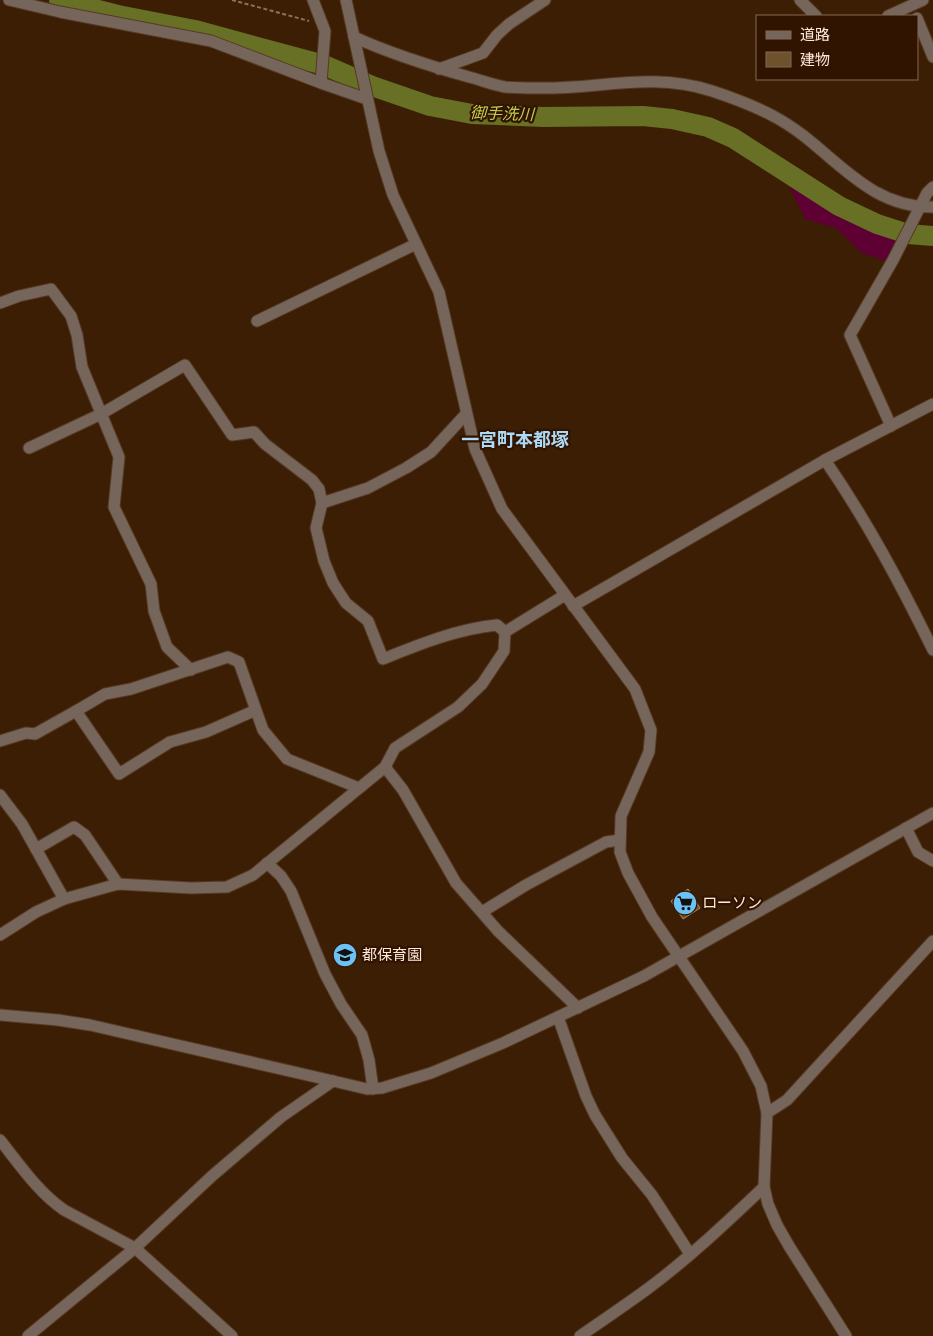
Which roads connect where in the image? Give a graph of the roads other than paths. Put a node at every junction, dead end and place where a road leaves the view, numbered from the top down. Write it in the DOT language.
graph roads {
  1 [pos="9,0"];
  2 [pos="313,0"];
  3 [pos="346,0"];
  4 [pos="545,0"];
  5 [pos="800,0"];
  6 [pos="923,0"];
  7 [pos="910,2"];
  8 [pos="815,15"];
  9 [pos="890,15"];
  10 [pos="915,15"];
  11 [pos="918,22"];
  12 [pos="354,37"];
  13 [pos="933,57"];
  14 [pos="439,69"];
  15 [pos="321,80"];
  16 [pos="367,99"];
  17 [pos="933,187"];
  18 [pos="919,207"];
  19 [pos="933,207"];
  20 [pos="416,244"];
  21 [pos="0,303"];
  22 [pos="256,321"];
  23 [pos="933,404"];
  24 [pos="101,414"];
  25 [pos="466,414"];
  26 [pos="891,426"];
  27 [pos="29,448"];
  28 [pos="825,460"];
  29 [pos="322,503"];
  30 [pos="565,595"];
  31 [pos="573,606"];
  32 [pos="505,632"];
  33 [pos="933,650"];
  34 [pos="191,670"];
  35 [pos="76,710"];
  36 [pos="256,710"];
  37 [pos="0,741"];
  38 [pos="385,767"];
  39 [pos="359,788"];
  40 [pos="0,795"];
  41 [pos="933,813"];
  42 [pos="906,828"];
  43 [pos="620,840"];
  44 [pos="36,849"];
  45 [pos="933,861"];
  46 [pos="267,863"];
  47 [pos="118,884"];
  48 [pos="64,899"];
  49 [pos="482,912"];
  50 [pos="0,935"];
  51 [pos="933,941"];
  52 [pos="680,956"];
  53 [pos="578,1008"];
  54 [pos="0,1015"];
  55 [pos="558,1017"];
  56 [pos="333,1082"];
  57 [pos="373,1088"];
  58 [pos="767,1113"];
  59 [pos="0,1140"];
  60 [pos="764,1187"];
  61 [pos="135,1248"];
  62 [pos="690,1254"];
  63 [pos="28,1336"];
  64 [pos="232,1336"];
  65 [pos="580,1336"];
  66 [pos="846,1336"];
  1 -- 15 [label="street"];
  2 -- 15 [label="street"];
  3 -- 12 [label="street"];
  4 -- 14 [label="street"];
  5 -- 8 [label="street"];
  6 -- 7 [label="street"];
  7 -- 9 [label="street"];
  7 -- 10 [label="street"];
  11 -- 13 [label="street"];
  12 -- 14 [label="street"];
  12 -- 16 [label="street"];
  14 -- 18 [label="street"];
  15 -- 16 [label="street"];
  16 -- 20 [label="street"];
  17 -- 18 [label="street"];
  18 -- 19 [label="street"];
  18 -- 26 [label="street"];
  20 -- 22 [label="street"];
  20 -- 25 [label="street"];
  21 -- 24 [label="street"];
  23 -- 26 [label="street"];
  24 -- 27 [label="street"];
  24 -- 29 [label="street"];
  24 -- 34 [label="street"];
  25 -- 29 [label="street"];
  25 -- 30 [label="street"];
  26 -- 28 [label="street"];
  28 -- 31 [label="street"];
  28 -- 33 [label="street"];
  29 -- 32 [label="street"];
  30 -- 31 [label="street"];
  30 -- 32 [label="street"];
  31 -- 43 [label="street"];
  32 -- 38 [label="street"];
  34 -- 35 [label="street"];
  34 -- 36 [label="street"];
  35 -- 36 [label="street"];
  35 -- 37 [label="street"];
  36 -- 39 [label="street"];
  38 -- 39 [label="street"];
  38 -- 49 [label="street"];
  39 -- 46 [label="street"];
  40 -- 44 [label="street"];
  41 -- 42 [label="street"];
  42 -- 45 [label="street"];
  42 -- 52 [label="street"];
  43 -- 49 [label="street"];
  43 -- 52 [label="street"];
  44 -- 47 [label="street"];
  44 -- 48 [label="street"];
  46 -- 47 [label="street"];
  46 -- 57 [label="street"];
  47 -- 48 [label="street"];
  48 -- 50 [label="street"];
  49 -- 53 [label="street"];
  51 -- 58 [label="street"];
  52 -- 53 [label="street"];
  52 -- 58 [label="street"];
  53 -- 55 [label="street"];
  54 -- 56 [label="street"];
  55 -- 57 [label="street"];
  55 -- 62 [label="street"];
  56 -- 57 [label="street"];
  56 -- 61 [label="street"];
  58 -- 60 [label="street"];
  59 -- 61 [label="street"];
  60 -- 62 [label="street"];
  60 -- 66 [label="street"];
  61 -- 63 [label="street"];
  61 -- 64 [label="street"];
  62 -- 65 [label="street"];
}
